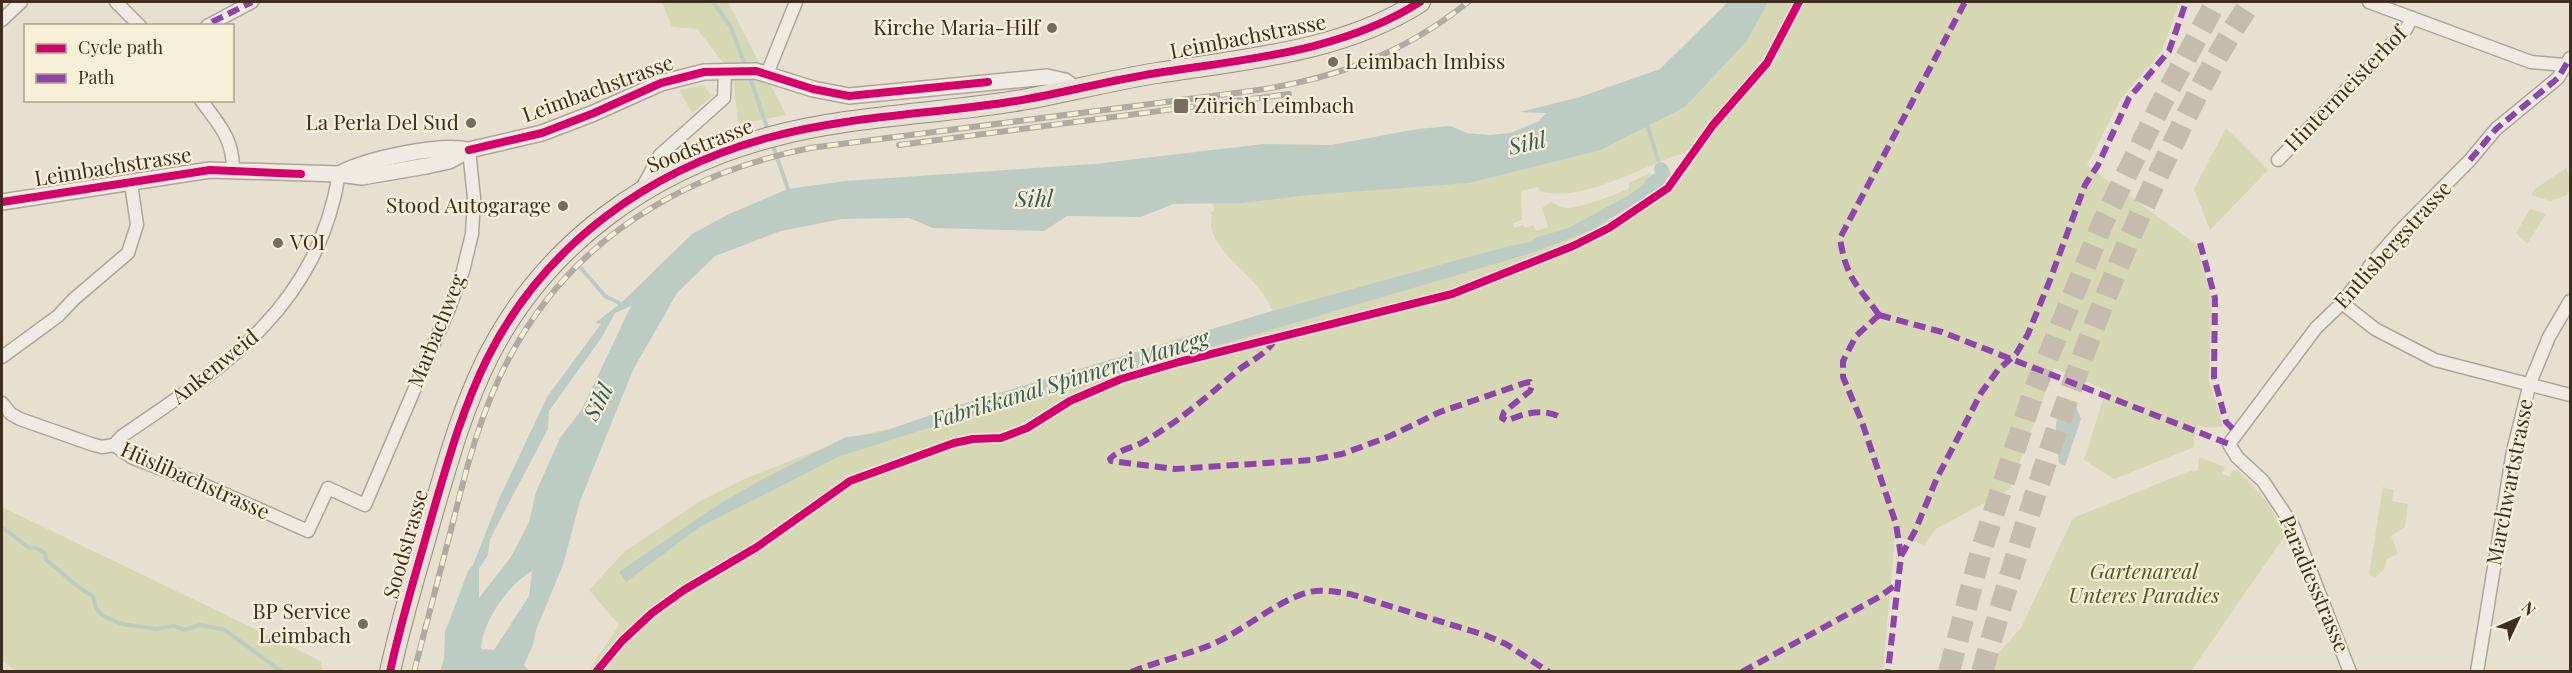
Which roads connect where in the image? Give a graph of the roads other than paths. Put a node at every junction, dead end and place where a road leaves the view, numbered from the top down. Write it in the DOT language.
graph roads {
  1 [pos="21,2"];
  2 [pos="116,2"];
  3 [pos="252,2"];
  4 [pos="796,2"];
  5 [pos="1420,2"];
  6 [pos="2369,2"];
  7 [pos="2412,18"];
  8 [pos="2,20"];
  9 [pos="138,24"];
  10 [pos="211,24"];
  11 [pos="2567,62"];
  12 [pos="731,70"];
  13 [pos="761,73"];
  14 [pos="1076,89"];
  15 [pos="202,102"];
  16 [pos="469,150"];
  17 [pos="2278,160"];
  18 [pos="233,169"];
  19 [pos="339,174"];
  20 [pos="130,183"];
  21 [pos="641,190"];
  22 [pos="2,202"];
  23 [pos="2571,301"];
  24 [pos="2342,303"];
  25 [pos="2,357"];
  26 [pos="2530,383"];
  27 [pos="2571,395"];
  28 [pos="2,403"];
  29 [pos="2229,444"];
  30 [pos="114,445"];
  31 [pos="365,505"];
  32 [pos="390,672"];
  33 [pos="2350,672"];
  34 [pos="2477,672"];
  1 -- 8 [label="street"];
  2 -- 9 [label="street"];
  3 -- 10 [label="street"];
  4 -- 13 [label="street"];
  5 -- 14 [label="main road, Leimbachstrasse"];
  6 -- 7 [label="street"];
  7 -- 11 [label="street"];
  7 -- 17 [label="street, Hintermeisterhof"];
  11 -- 24 [label="street, Entlisbergstrasse"];
  12 -- 13 [label="street, Leimbachstrasse"];
  12 -- 16 [label="street, Leimbachstrasse"];
  12 -- 21 [label="street"];
  13 -- 14 [label="street, Leimbachstrasse"];
  14 -- 21 [label="main road, Soodstrasse"];
  15 -- 18 [label="street"];
  16 -- 19 [label="street, Leimbachstrasse"];
  16 -- 31 [label="street, Marbachweg"];
  18 -- 19 [label="street, Leimbachstrasse"];
  18 -- 20 [label="street, Leimbachstrasse"];
  19 -- 30 [label="street, Ankenweid"];
  20 -- 22 [label="street, Leimbachstrasse"];
  20 -- 25 [label="street"];
  21 -- 32 [label="main road, Soodstrasse"];
  23 -- 26 [label="street, Marchwartstrasse"];
  24 -- 26 [label="street"];
  24 -- 29 [label="street, Entlisbergstrasse"];
  26 -- 27 [label="street"];
  26 -- 34 [label="street, Marchwartstrasse"];
  28 -- 30 [label="street, Hüslibachstrasse"];
  29 -- 33 [label="street, Paradiesstrasse"];
  30 -- 31 [label="street, Hüslibachstrasse"];
}
